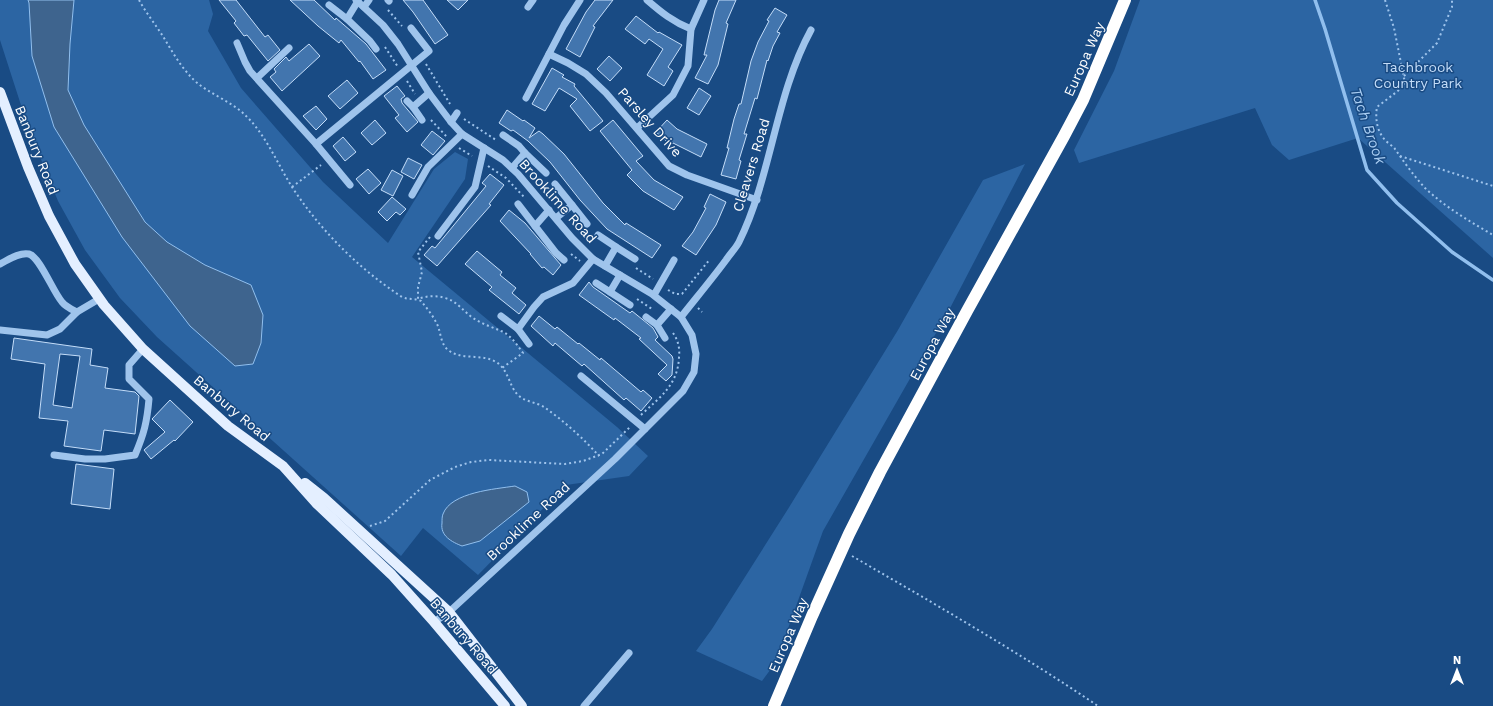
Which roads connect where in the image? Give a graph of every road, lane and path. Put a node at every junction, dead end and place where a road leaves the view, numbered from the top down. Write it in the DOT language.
graph roads {
  1 [pos="138,0"];
  2 [pos="369,0"];
  3 [pos="533,0"];
  4 [pos="580,0"];
  5 [pos="647,0"];
  6 [pos="704,0"];
  7 [pos="1125,0"];
  8 [pos="1385,0"];
  9 [pos="1452,0"];
  10 [pos="357,1"];
  11 [pos="329,5"];
  12 [pos="364,7"];
  13 [pos="528,7"];
  14 [pos="347,19"];
  15 [pos="411,28"];
  16 [pos="691,29"];
  17 [pos="811,30"];
  18 [pos="237,43"];
  19 [pos="384,45"];
  20 [pos="289,48"];
  21 [pos="376,49"];
  22 [pos="549,54"];
  23 [pos="410,66"];
  24 [pos="402,72"];
  25 [pos="1404,77"];
  26 [pos="257,78"];
  27 [pos="0,92"];
  28 [pos="430,93"];
  29 [pos="526,98"];
  30 [pos="407,101"];
  31 [pos="419,102"];
  32 [pos="413,107"];
  33 [pos="457,112"];
  34 [pos="422,120"];
  35 [pos="451,122"];
  36 [pos="637,128"];
  37 [pos="462,134"];
  38 [pos="503,135"];
  39 [pos="453,143"];
  40 [pos="316,144"];
  41 [pos="484,148"];
  42 [pos="525,153"];
  43 [pos="1399,156"];
  44 [pos="328,159"];
  45 [pos="481,161"];
  46 [pos="512,168"];
  47 [pos="546,173"];
  48 [pos="555,184"];
  49 [pos="350,185"];
  50 [pos="1493,186"];
  51 [pos="292,187"];
  52 [pos="412,195"];
  53 [pos="757,200"];
  54 [pos="528,202"];
  55 [pos="518,204"];
  56 [pos="572,205"];
  57 [pos="549,210"];
  58 [pos="556,218"];
  59 [pos="587,224"];
  60 [pos="535,226"];
  61 [pos="598,235"];
  62 [pos="1493,235"];
  63 [pos="438,236"];
  64 [pos="616,247"];
  65 [pos="571,253"];
  66 [pos="593,259"];
  67 [pos="635,259"];
  68 [pos="564,260"];
  69 [pos="674,260"];
  70 [pos="0,264"];
  71 [pos="586,266"];
  72 [pos="605,266"];
  73 [pos="620,274"];
  74 [pos="596,283"];
  75 [pos="610,292"];
  76 [pos="654,295"];
  77 [pos="634,297"];
  78 [pos="99,299"];
  79 [pos="418,299"];
  80 [pos="630,304"];
  81 [pos="671,309"];
  82 [pos="77,312"];
  83 [pos="501,316"];
  84 [pos="646,317"];
  85 [pos="681,317"];
  86 [pos="663,318"];
  87 [pos="657,325"];
  88 [pos="518,329"];
  89 [pos="0,330"];
  90 [pos="665,338"];
  91 [pos="528,344"];
  92 [pos="143,349"];
  93 [pos="502,368"];
  94 [pos="581,376"];
  95 [pos="636,421"];
  96 [pos="645,429"];
  97 [pos="54,455"];
  98 [pos="598,456"];
  99 [pos="283,466"];
  100 [pos="369,526"];
  101 [pos="842,550"];
  102 [pos="449,612"];
  103 [pos="434,622"];
  104 [pos="629,653"];
  105 [pos="505,706"];
  106 [pos="522,706"];
  107 [pos="584,706"];
  108 [pos="774,706"];
  109 [pos="1098,706"];
  1 -- 51 [label="path"];
  2 -- 12 [label="street"];
  3 -- 13 [label="street"];
  4 -- 22 [label="street"];
  5 -- 16 [label="street"];
  6 -- 16 [label="street"];
  7 -- 101 [label="highway, Europa Way"];
  8 -- 25 [label="path"];
  9 -- 25 [label="path"];
  10 -- 12 [label="street, Brooklime Road"];
  10 -- 14 [label="street"];
  11 -- 14 [label="street"];
  12 -- 23 [label="street, Brooklime Road"];
  14 -- 21 [label="street"];
  15 -- 23 [label="street"];
  16 -- 36 [label="street"];
  17 -- 53 [label="street, Cleavers Road"];
  18 -- 26 [label="street"];
  19 -- 24 [label="path"];
  20 -- 26 [label="street"];
  22 -- 29 [label="street"];
  22 -- 36 [label="street, Parsley Drive"];
  23 -- 24 [label="street"];
  23 -- 28 [label="street, Brooklime Road"];
  24 -- 31 [label="path"];
  24 -- 40 [label="street"];
  25 -- 43 [label="path"];
  26 -- 40 [label="street"];
  27 -- 78 [label="main road, Banbury Road"];
  28 -- 31 [label="street"];
  28 -- 35 [label="street, Brooklime Road"];
  30 -- 32 [label="street"];
  31 -- 32 [label="street"];
  31 -- 39 [label="path"];
  32 -- 34 [label="street"];
  33 -- 35 [label="street"];
  35 -- 37 [label="street, Brooklime Road"];
  36 -- 53 [label="street, Parsley Drive"];
  37 -- 39 [label="street"];
  37 -- 41 [label="street, Brooklime Road"];
  38 -- 42 [label="street"];
  39 -- 45 [label="path"];
  39 -- 52 [label="street"];
  40 -- 44 [label="street"];
  41 -- 45 [label="street"];
  41 -- 46 [label="street, Brooklime Road"];
  42 -- 46 [label="street"];
  42 -- 47 [label="street"];
  43 -- 50 [label="path"];
  43 -- 62 [label="path"];
  44 -- 49 [label="street"];
  44 -- 51 [label="path"];
  45 -- 54 [label="path"];
  45 -- 63 [label="street"];
  46 -- 57 [label="street, Brooklime Road"];
  48 -- 56 [label="street"];
  51 -- 79 [label="path"];
  53 -- 85 [label="street, Cleavers Road"];
  55 -- 60 [label="street"];
  56 -- 58 [label="street"];
  56 -- 59 [label="street"];
  57 -- 58 [label="street, Brooklime Road"];
  57 -- 60 [label="street"];
  58 -- 66 [label="street, Brooklime Road"];
  60 -- 68 [label="street"];
  61 -- 64 [label="street"];
  63 -- 79 [label="path"];
  64 -- 67 [label="street"];
  64 -- 72 [label="street"];
  65 -- 71 [label="path"];
  66 -- 71 [label="street"];
  66 -- 72 [label="street, Brooklime Road"];
  69 -- 76 [label="street"];
  70 -- 82 [label="street"];
  71 -- 88 [label="street"];
  72 -- 73 [label="street, Brooklime Road"];
  73 -- 75 [label="street"];
  73 -- 76 [label="street, Brooklime Road"];
  74 -- 75 [label="street"];
  75 -- 80 [label="street"];
  76 -- 81 [label="street, Brooklime Road"];
  77 -- 86 [label="path"];
  78 -- 82 [label="street"];
  78 -- 92 [label="main road, Banbury Road"];
  79 -- 93 [label="path"];
  79 -- 93 [label="path"];
  81 -- 85 [label="street, Brooklime Road"];
  81 -- 86 [label="street"];
  82 -- 89 [label="street"];
  83 -- 88 [label="street"];
  84 -- 87 [label="street"];
  85 -- 96 [label="street, Brooklime Road"];
  86 -- 87 [label="street"];
  86 -- 95 [label="path"];
  87 -- 90 [label="street"];
  88 -- 91 [label="street"];
  92 -- 97 [label="street"];
  92 -- 99 [label="main road, Banbury Road"];
  93 -- 98 [label="path"];
  94 -- 95 [label="street"];
  95 -- 96 [label="street"];
  95 -- 98 [label="path"];
  96 -- 102 [label="street, Brooklime Road"];
  98 -- 100 [label="path"];
  99 -- 102 [label="main road"];
  99 -- 103 [label="main road, Banbury Road"];
  101 -- 108 [label="highway, Europa Way"];
  101 -- 109 [label="path"];
  102 -- 103 [label="street, Brooklime Road"];
  102 -- 106 [label="main road"];
  103 -- 105 [label="main road, Banbury Road"];
  104 -- 107 [label="street"];
}
